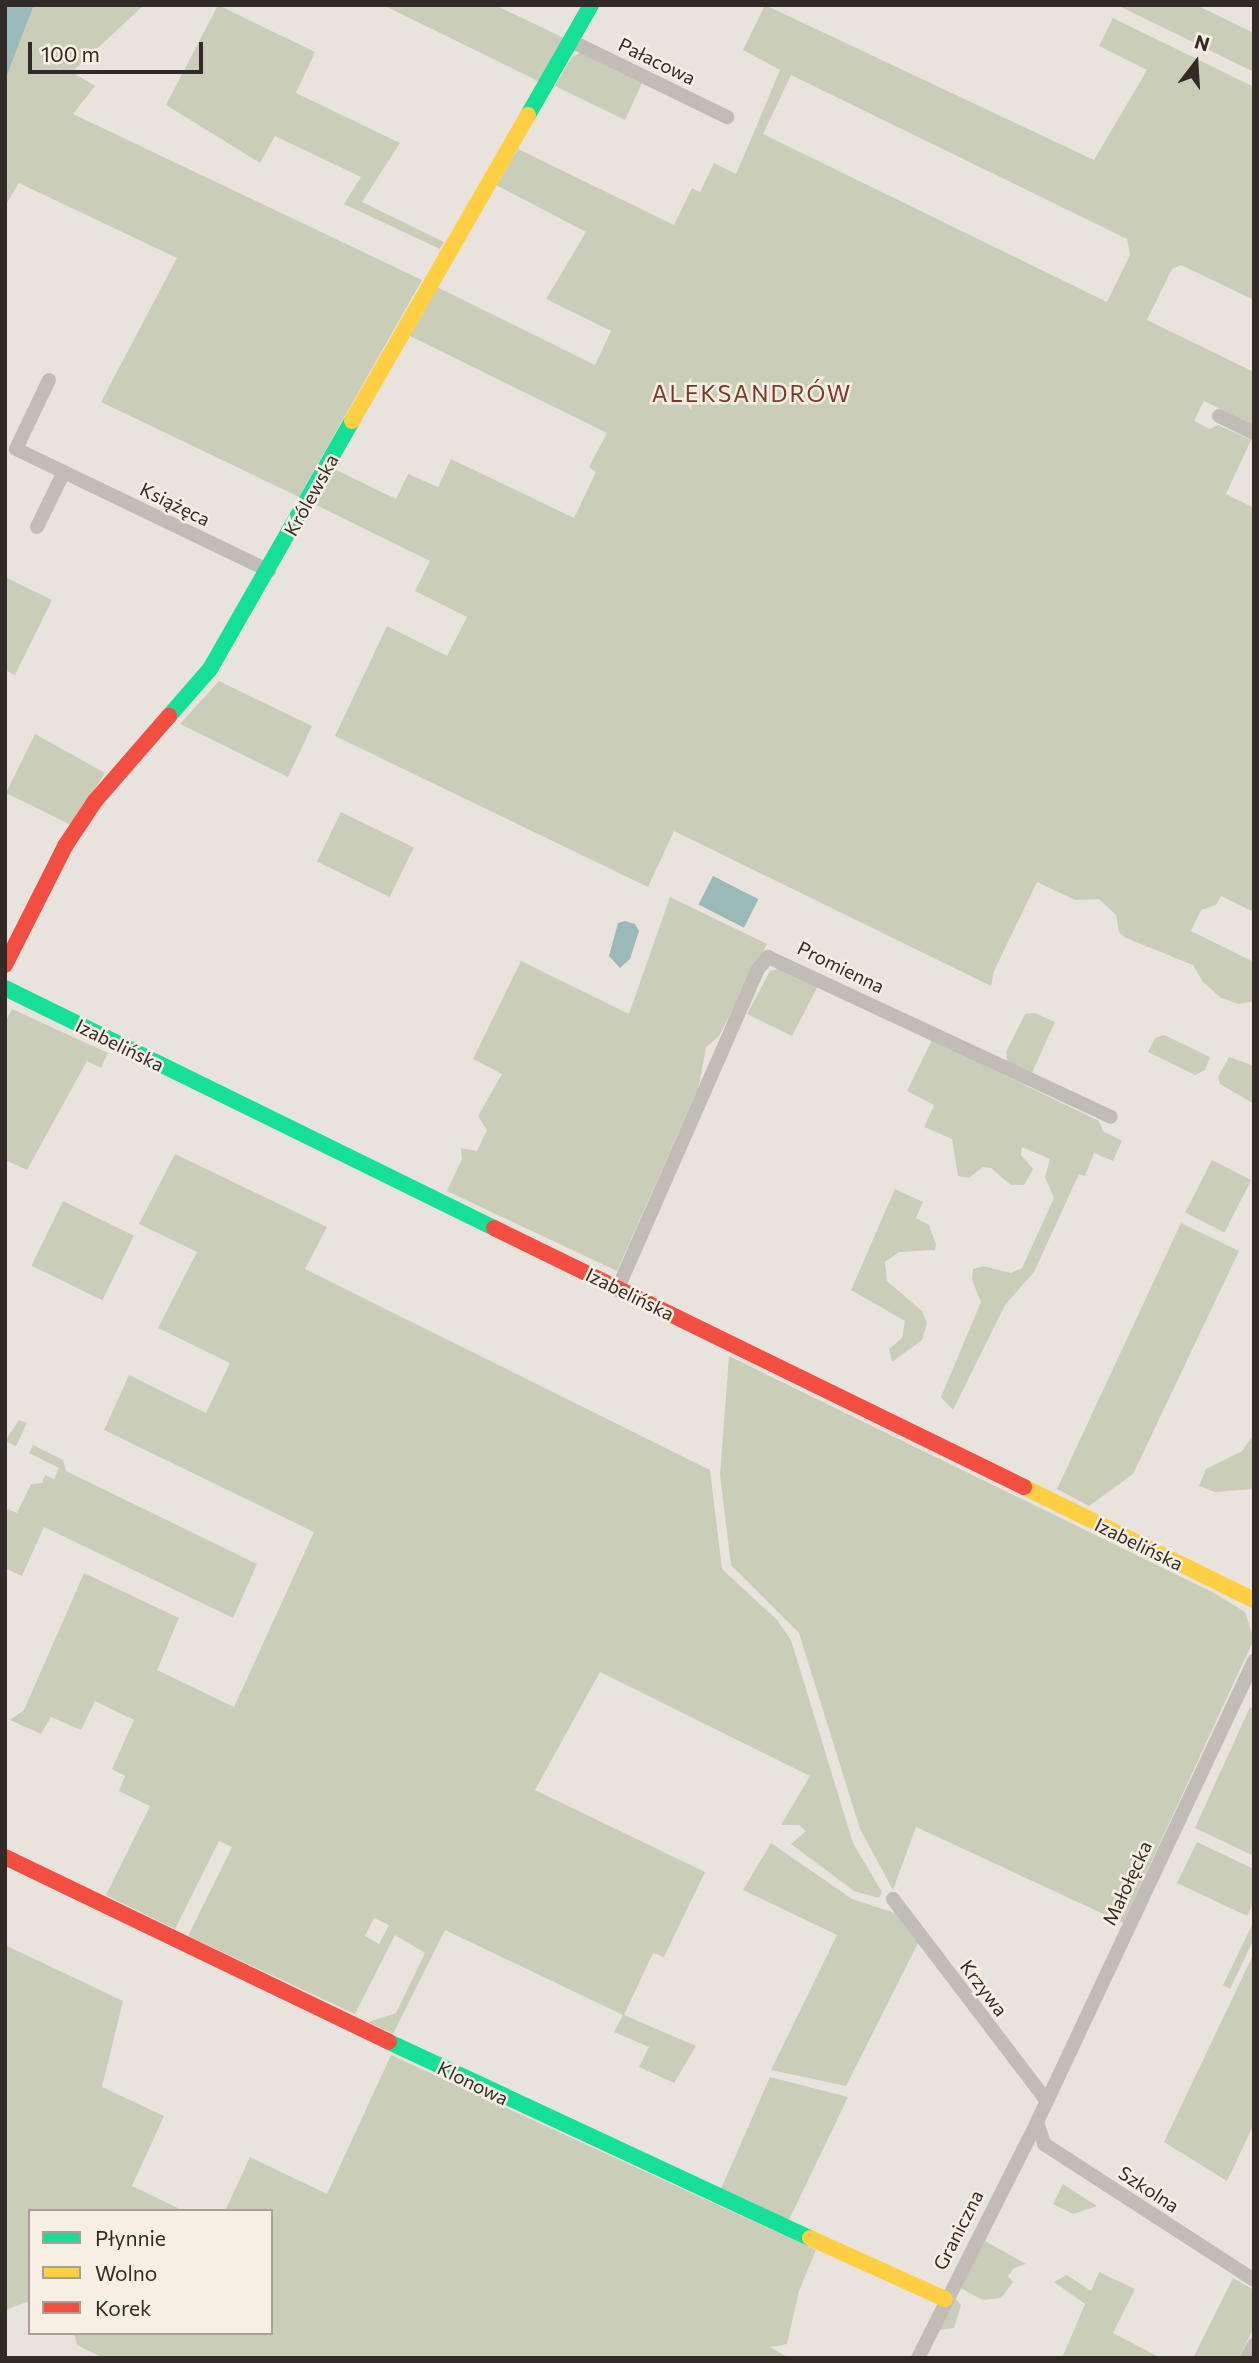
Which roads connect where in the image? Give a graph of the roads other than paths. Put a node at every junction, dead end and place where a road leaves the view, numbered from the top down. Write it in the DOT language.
graph roads {
  1 [pos="591,5"];
  2 [pos="571,41"];
  3 [pos="727,117"];
  4 [pos="49,380"];
  5 [pos="1219,416"];
  6 [pos="1254,433"];
  7 [pos="64,472"];
  8 [pos="37,527"];
  9 [pos="269,571"];
  10 [pos="5,965"];
  11 [pos="5,988"];
  12 [pos="1111,1117"];
  13 [pos="618,1289"];
  14 [pos="1254,1600"];
  15 [pos="1254,1661"];
  16 [pos="5,1857"];
  17 [pos="893,1899"];
  18 [pos="1046,2100"];
  19 [pos="1037,2122"];
  20 [pos="1254,2280"];
  21 [pos="945,2299"];
  22 [pos="1254,2345"];
  23 [pos="918,2358"];
  24 [pos="1247,2358"];
  1 -- 2 [label="street, Królewska"];
  2 -- 3 [label="street, Pałacowa"];
  2 -- 9 [label="street, Królewska"];
  4 -- 7 [label="street, Książęca"];
  5 -- 6 [label="street"];
  7 -- 8 [label="street"];
  7 -- 9 [label="street, Książęca"];
  9 -- 10 [label="street, Królewska"];
  11 -- 13 [label="street, Izabelińska"];
  12 -- 13 [label="street, Promienna"];
  13 -- 14 [label="street, Izabelińska"];
  15 -- 18 [label="street, Małołęcka"];
  16 -- 21 [label="street, Klonowa"];
  17 -- 18 [label="street, Krzywa"];
  18 -- 19 [label="street, Małołęcka"];
  19 -- 20 [label="street, Szkolna"];
  19 -- 21 [label="street, Graniczna"];
  21 -- 23 [label="street, Graniczna"];
  22 -- 24 [label="street"];
}
